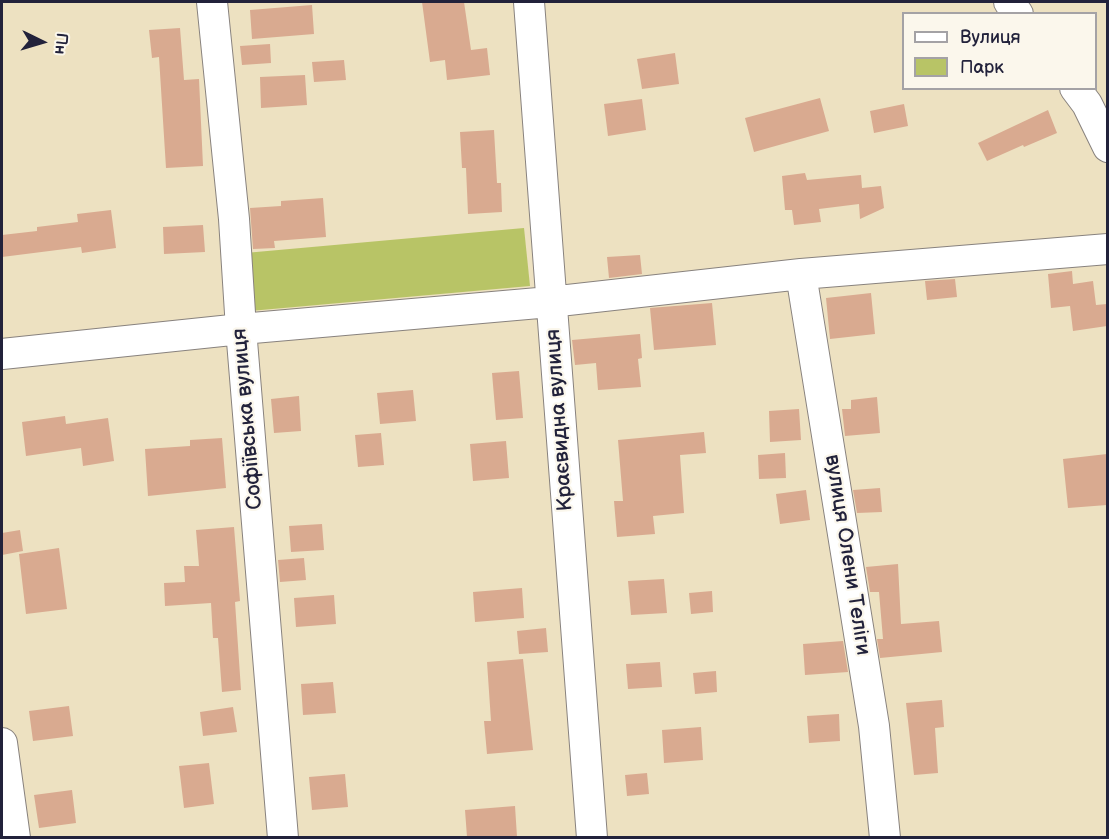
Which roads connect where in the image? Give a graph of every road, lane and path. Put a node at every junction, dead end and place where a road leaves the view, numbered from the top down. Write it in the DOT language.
graph roads {
  1 [pos="212,2"];
  2 [pos="530,2"];
  3 [pos="1076,90"];
  4 [pos="1107,147"];
  5 [pos="1107,249"];
  6 [pos="801,274"];
  7 [pos="550,302"];
  8 [pos="241,329"];
  9 [pos="2,354"];
  10 [pos="2,743"];
  11 [pos="15,837"];
  12 [pos="283,837"];
  13 [pos="592,837"];
  14 [pos="885,837"];
  1 -- 8 [label="street, Софіївська вулиця"];
  2 -- 7 [label="street, Краєвидна вулиця"];
  3 -- 4 [label="street"];
  5 -- 6 [label="street"];
  6 -- 7 [label="street"];
  6 -- 14 [label="street, вулиця Олени Теліги"];
  7 -- 8 [label="street"];
  7 -- 13 [label="street, Краєвидна вулиця"];
  8 -- 9 [label="street"];
  8 -- 12 [label="street, Софіївська вулиця"];
  10 -- 11 [label="street"];
}
